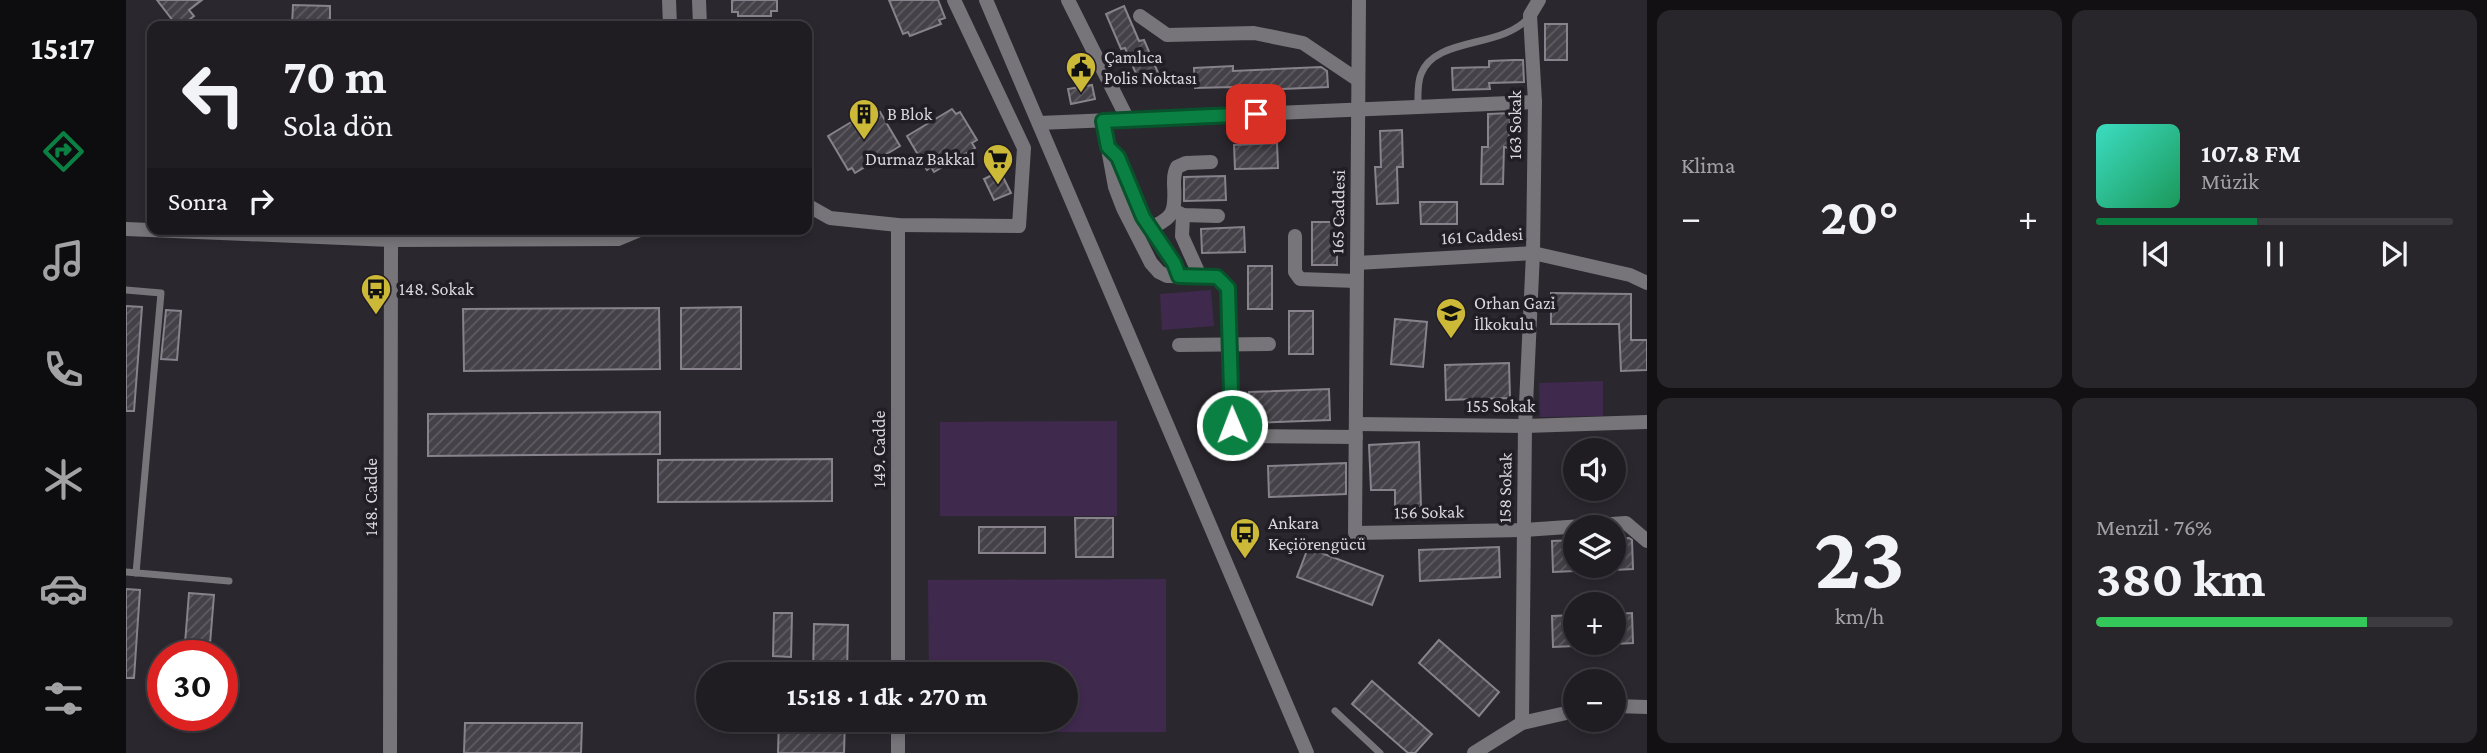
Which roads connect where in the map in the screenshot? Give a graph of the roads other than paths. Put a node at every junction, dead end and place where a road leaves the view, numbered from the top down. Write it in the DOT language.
graph roads {
  1 [pos="669,0"];
  2 [pos="699,0"];
  3 [pos="954,0"];
  4 [pos="986,0"];
  5 [pos="1068,0"];
  6 [pos="1359,0"];
  7 [pos="1539,0"];
  8 [pos="1530,15"];
  9 [pos="1140,16"];
  10 [pos="670,21"];
  11 [pos="700,21"];
  12 [pos="1358,80"];
  13 [pos="1535,102"];
  14 [pos="1418,107"];
  15 [pos="1358,110"];
  16 [pos="1128,120"];
  17 [pos="1103,121"];
  18 [pos="1039,123"];
  19 [pos="1108,147"];
  20 [pos="1211,162"];
  21 [pos="812,208"];
  22 [pos="1179,213"];
  23 [pos="1218,216"];
  24 [pos="898,225"];
  25 [pos="1149,228"];
  26 [pos="126,229"];
  27 [pos="147,230"];
  28 [pos="271,235"];
  29 [pos="628,235"];
  30 [pos="1135,235"];
  31 [pos="1295,236"];
  32 [pos="391,240"];
  33 [pos="1533,253"];
  34 [pos="1357,263"];
  35 [pos="1179,276"];
  36 [pos="1200,276"];
  37 [pos="1356,281"];
  38 [pos="1647,284"];
  39 [pos="126,290"];
  40 [pos="1269,344"];
  41 [pos="1179,345"];
  42 [pos="1230,345"];
  43 [pos="1647,422"];
  44 [pos="1525,426"];
  45 [pos="1356,430"];
  46 [pos="1524,530"];
  47 [pos="1647,541"];
  48 [pos="126,572"];
  49 [pos="136,573"];
  50 [pos="229,581"];
  51 [pos="898,662"];
  52 [pos="1626,706"];
  53 [pos="1647,707"];
  54 [pos="1335,710"];
  55 [pos="1563,714"];
  56 [pos="1522,723"];
  57 [pos="898,732"];
  58 [pos="390,753"];
  59 [pos="898,753"];
  60 [pos="1307,753"];
  61 [pos="1380,753"];
  62 [pos="1474,753"];
  1 -- 10 [label="street"];
  2 -- 11 [label="street"];
  3 -- 24 [label="street"];
  4 -- 18 [label="street"];
  5 -- 16 [label="street"];
  6 -- 12 [label="street, 165 Caddesi"];
  7 -- 8 [label="street"];
  8 -- 13 [label="street, 163 Sokak"];
  8 -- 14 [label="lane"];
  9 -- 12 [label="street"];
  12 -- 15 [label="street, 165 Caddesi"];
  13 -- 14 [label="street"];
  13 -- 33 [label="street, 163 Sokak"];
  14 -- 15 [label="street"];
  15 -- 16 [label="street"];
  15 -- 34 [label="street, 165 Caddesi"];
  16 -- 17 [label="street"];
  17 -- 18 [label="street"];
  17 -- 19 [label="street"];
  18 -- 60 [label="street"];
  19 -- 25 [label="street"];
  19 -- 30 [label="street"];
  20 -- 22 [label="street"];
  21 -- 24 [label="street"];
  22 -- 23 [label="street"];
  22 -- 25 [label="street"];
  22 -- 36 [label="street"];
  24 -- 51 [label="street, 149. Cadde"];
  25 -- 30 [label="street"];
  25 -- 35 [label="street"];
  26 -- 27 [label="street"];
  28 -- 32 [label="street"];
  29 -- 32 [label="street"];
  30 -- 35 [label="street"];
  31 -- 37 [label="street"];
  32 -- 58 [label="street, 148. Cadde"];
  33 -- 34 [label="street, 161 Caddesi"];
  33 -- 38 [label="street, 161 Caddesi"];
  33 -- 44 [label="street, 158 Sokak"];
  34 -- 37 [label="street, 165 Caddesi"];
  35 -- 36 [label="street"];
  36 -- 42 [label="street"];
  37 -- 45 [label="street, 165 Caddesi"];
  39 -- 49 [label="lane"];
  40 -- 42 [label="street"];
  41 -- 42 [label="street"];
  42 -- 45 [label="street, 155 Sokak"];
  43 -- 44 [label="street, 155 Sokak"];
  44 -- 45 [label="street, 155 Sokak"];
  44 -- 46 [label="street, 158 Sokak"];
  45 -- 46 [label="street, 156 Sokak"];
  46 -- 47 [label="street, 156 Sokak"];
  46 -- 56 [label="street, 158 Sokak"];
  48 -- 49 [label="lane"];
  49 -- 50 [label="lane"];
  52 -- 53 [label="street"];
  54 -- 61 [label="lane"];
  55 -- 56 [label="street"];
  56 -- 62 [label="street"];
  57 -- 59 [label="street"];
}
